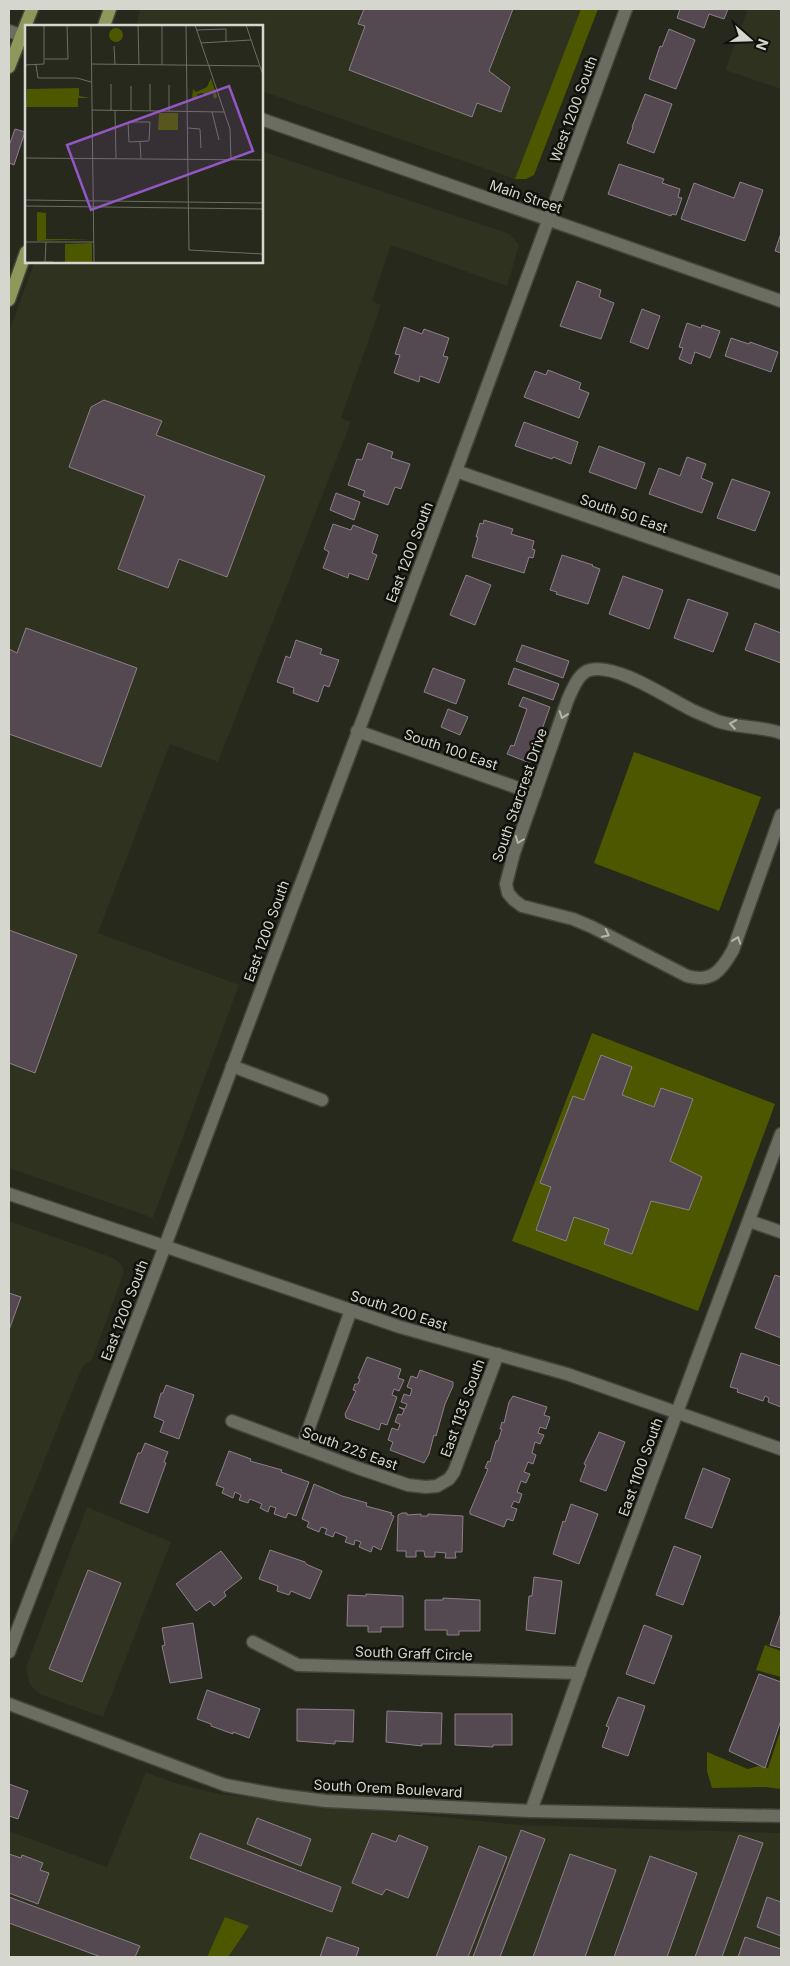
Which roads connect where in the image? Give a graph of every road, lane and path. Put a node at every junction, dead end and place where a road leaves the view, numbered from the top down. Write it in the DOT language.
graph roads {
  1 [pos="32,9"];
  2 [pos="110,9"];
  3 [pos="626,9"];
  4 [pos="27,25"];
  5 [pos="104,25"];
  6 [pos="9,31"];
  7 [pos="24,36"];
  8 [pos="9,67"];
  9 [pos="262,119"];
  10 [pos="548,219"];
  11 [pos="25,255"];
  12 [pos="9,300"];
  13 [pos="781,301"];
  14 [pos="456,472"];
  15 [pos="781,583"];
  16 [pos="357,732"];
  17 [pos="781,733"];
  18 [pos="535,794"];
  19 [pos="781,815"];
  20 [pos="232,1066"];
  21 [pos="322,1100"];
  22 [pos="781,1134"];
  23 [pos="9,1194"];
  24 [pos="749,1221"];
  25 [pos="781,1232"];
  26 [pos="164,1246"];
  27 [pos="352,1310"];
  28 [pos="498,1354"];
  29 [pos="676,1413"];
  30 [pos="232,1420"];
  31 [pos="302,1447"];
  32 [pos="781,1449"];
  33 [pos="454,1472"];
  34 [pos="253,1642"];
  35 [pos="9,1652"];
  36 [pos="580,1673"];
  37 [pos="9,1704"];
  38 [pos="531,1811"];
  39 [pos="781,1816"];
  1 -- 4 [label="main road"];
  2 -- 5 [label="main road"];
  3 -- 10 [label="street, West 1200 South"];
  6 -- 7 [label="street"];
  7 -- 8 [label="main road"];
  9 -- 10 [label="street, Main Street"];
  10 -- 13 [label="street, Main Street"];
  10 -- 14 [label="street, East 1200 South"];
  11 -- 12 [label="main road"];
  14 -- 15 [label="street, South 50 East"];
  14 -- 16 [label="street, East 1200 South"];
  16 -- 18 [label="street, South 100 East"];
  16 -- 20 [label="street, East 1200 South"];
  17 -- 18 [label="street, South Starcrest Drive, one-way"];
  18 -- 19 [label="street, South Starcrest Drive, one-way"];
  20 -- 21 [label="street"];
  20 -- 26 [label="street, East 1200 South"];
  22 -- 24 [label="street, East 1100 South"];
  23 -- 26 [label="street, South 200 East"];
  24 -- 25 [label="street"];
  24 -- 29 [label="street, East 1100 South"];
  26 -- 27 [label="street, South 200 East"];
  26 -- 35 [label="street, East 1200 South"];
  27 -- 28 [label="street, South 200 East"];
  27 -- 31 [label="street"];
  28 -- 29 [label="street, South 200 East"];
  28 -- 33 [label="street, East 1135 South"];
  29 -- 32 [label="street, South 200 East"];
  29 -- 36 [label="street, East 1100 South"];
  30 -- 31 [label="street, South 225 East"];
  31 -- 33 [label="street, South 225 East"];
  34 -- 36 [label="street, South Graff Circle"];
  36 -- 38 [label="street, East 1100 South"];
  37 -- 38 [label="street, South Orem Boulevard"];
  38 -- 39 [label="street, South Orem Boulevard"];
}
